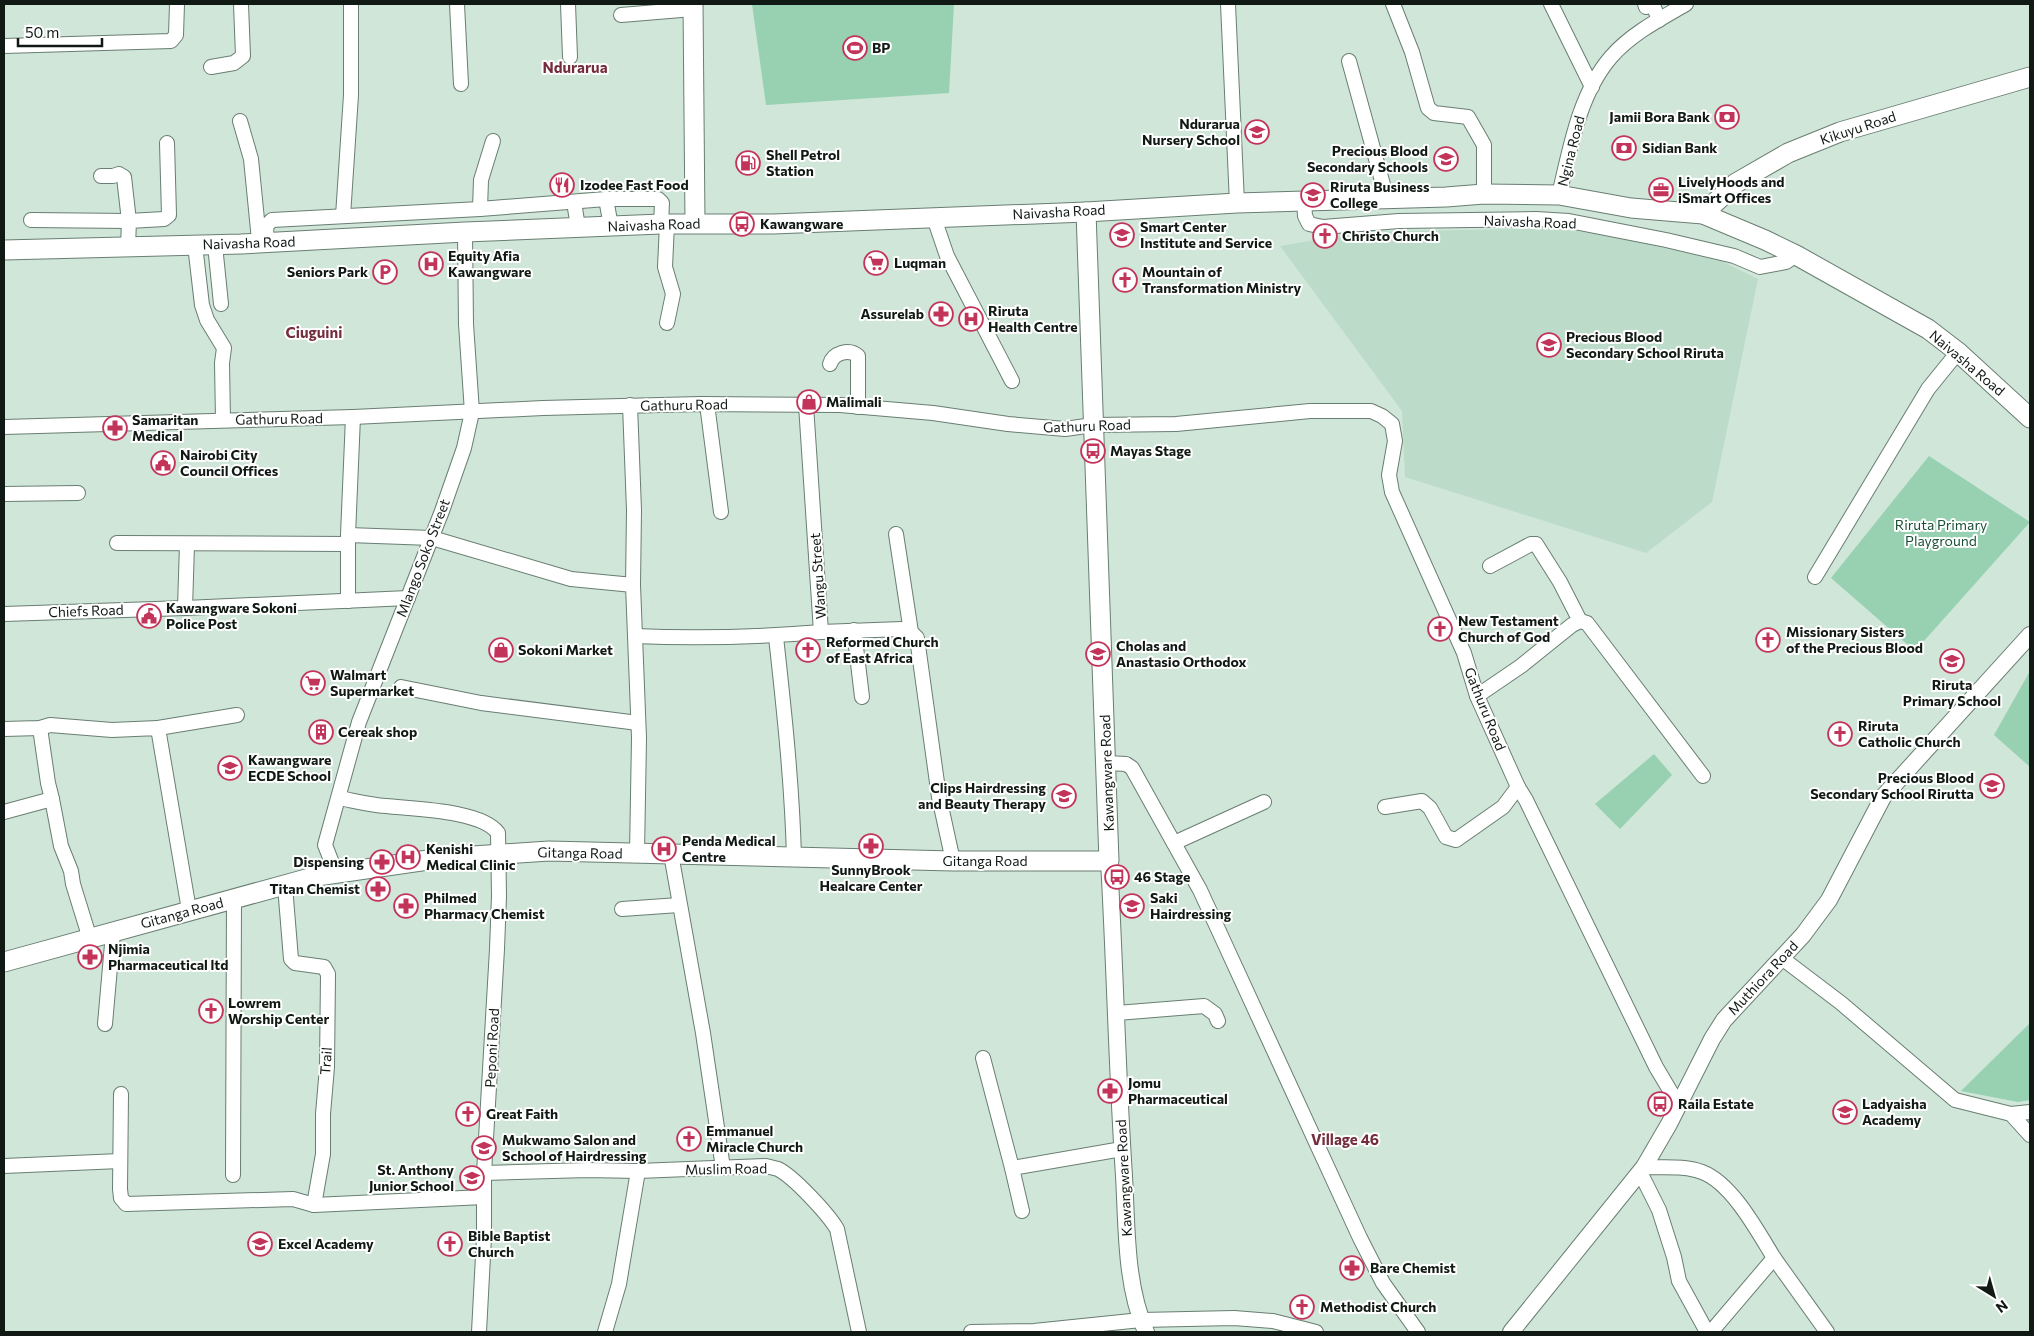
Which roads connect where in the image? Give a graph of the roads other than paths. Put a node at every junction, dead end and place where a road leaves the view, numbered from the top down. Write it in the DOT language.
graph roads {
  1 [pos="177,4"];
  2 [pos="241,4"];
  3 [pos="351,4"];
  4 [pos="457,4"];
  5 [pos="568,4"];
  6 [pos="1228,4"];
  7 [pos="1393,4"];
  8 [pos="1551,4"];
  9 [pos="1645,4"];
  10 [pos="1686,4"];
  11 [pos="693,6"];
  12 [pos="621,15"];
  13 [pos="1659,20"];
  14 [pos="4,46"];
  15 [pos="570,57"];
  16 [pos="1348,61"];
  17 [pos="211,67"];
  18 [pos="2030,77"];
  19 [pos="461,84"];
  20 [pos="1592,87"];
  21 [pos="240,121"];
  22 [pos="493,141"];
  23 [pos="167,144"];
  24 [pos="101,176"];
  25 [pos="1484,194"];
  26 [pos="1559,195"];
  27 [pos="1392,198"];
  28 [pos="606,199"];
  29 [pos="1304,201"];
  30 [pos="574,202"];
  31 [pos="1237,203"];
  32 [pos="496,207"];
  33 [pos="480,209"];
  34 [pos="449,210"];
  35 [pos="1086,212"];
  36 [pos="1703,214"];
  37 [pos="377,215"];
  38 [pos="343,216"];
  39 [pos="325,217"];
  40 [pos="934,218"];
  41 [pos="31,220"];
  42 [pos="129,221"];
  43 [pos="1399,221"];
  44 [pos="695,223"];
  45 [pos="664,224"];
  46 [pos="611,226"];
  47 [pos="578,227"];
  48 [pos="500,230"];
  49 [pos="457,233"];
  50 [pos="380,237"];
  51 [pos="326,240"];
  52 [pos="263,243"];
  53 [pos="194,245"];
  54 [pos="216,245"];
  55 [pos="128,246"];
  56 [pos="4,250"];
  57 [pos="1796,255"];
  58 [pos="221,304"];
  59 [pos="667,323"];
  60 [pos="1958,352"];
  61 [pos="830,364"];
  62 [pos="1012,381"];
  63 [pos="706,404"];
  64 [pos="630,405"];
  65 [pos="806,405"];
  66 [pos="858,407"];
  67 [pos="472,412"];
  68 [pos="353,417"];
  69 [pos="2030,418"];
  70 [pos="223,420"];
  71 [pos="1093,425"];
  72 [pos="4,427"];
  73 [pos="78,493"];
  74 [pos="4,494"];
  75 [pos="721,512"];
  76 [pos="896,534"];
  77 [pos="432,538"];
  78 [pos="348,539"];
  79 [pos="117,543"];
  80 [pos="187,544"];
  81 [pos="1490,566"];
  82 [pos="1815,577"];
  83 [pos="633,585"];
  84 [pos="408,598"];
  85 [pos="348,601"];
  86 [pos="185,608"];
  87 [pos="4,614"];
  88 [pos="1580,621"];
  89 [pos="854,630"];
  90 [pos="821,632"];
  91 [pos="911,632"];
  92 [pos="2030,635"];
  93 [pos="635,636"];
  94 [pos="776,636"];
  95 [pos="401,687"];
  96 [pos="1477,696"];
  97 [pos="862,697"];
  98 [pos="238,715"];
  99 [pos="638,724"];
  100 [pos="40,728"];
  101 [pos="158,728"];
  102 [pos="4,729"];
  103 [pos="1107,763"];
  104 [pos="1703,776"];
  105 [pos="1518,787"];
  106 [pos="339,798"];
  107 [pos="52,799"];
  108 [pos="1264,802"];
  109 [pos="1385,807"];
  110 [pos="4,812"];
  111 [pos="1174,844"];
  112 [pos="498,854"];
  113 [pos="637,854"];
  114 [pos="671,854"];
  115 [pos="794,857"];
  116 [pos="1109,861"];
  117 [pos="953,862"];
  118 [pos="336,873"];
  119 [pos="285,886"];
  120 [pos="234,899"];
  121 [pos="679,905"];
  122 [pos="189,910"];
  123 [pos="622,910"];
  124 [pos="113,933"];
  125 [pos="90,939"];
  126 [pos="1783,959"];
  127 [pos="4,962"];
  128 [pos="1117,1013"];
  129 [pos="1218,1021"];
  130 [pos="104,1024"];
  131 [pos="983,1058"];
  132 [pos="121,1094"];
  133 [pos="1678,1104"];
  134 [pos="2030,1112"];
  135 [pos="2011,1114"];
  136 [pos="2030,1135"];
  137 [pos="1122,1148"];
  138 [pos="120,1161"];
  139 [pos="4,1166"];
  140 [pos="723,1168"];
  141 [pos="1012,1168"];
  142 [pos="1642,1169"];
  143 [pos="638,1171"];
  144 [pos="484,1173"];
  145 [pos="233,1175"];
  146 [pos="484,1198"];
  147 [pos="314,1205"];
  148 [pos="1022,1212"];
  149 [pos="1774,1258"];
  150 [pos="1144,1326"];
  151 [pos="479,1332"];
  152 [pos="605,1332"];
  153 [pos="859,1332"];
  154 [pos="971,1332"];
  155 [pos="1316,1332"];
  156 [pos="1418,1332"];
  157 [pos="1511,1332"];
  158 [pos="1709,1332"];
  159 [pos="1827,1332"];
  1 -- 14 [label="street"];
  2 -- 17 [label="street"];
  3 -- 38 [label="street"];
  4 -- 19 [label="street"];
  5 -- 15 [label="street"];
  6 -- 31 [label="street"];
  7 -- 25 [label="street"];
  8 -- 20 [label="street"];
  9 -- 13 [label="street"];
  10 -- 13 [label="street, Ngina Road"];
  11 -- 12 [label="street"];
  11 -- 44 [label="main road"];
  13 -- 20 [label="street, Ngina Road"];
  16 -- 27 [label="street"];
  18 -- 36 [label="main road, Kikuyu Road"];
  20 -- 26 [label="street, Ngina Road"];
  21 -- 52 [label="street"];
  22 -- 33 [label="street"];
  23 -- 42 [label="street"];
  24 -- 42 [label="street"];
  25 -- 26 [label="main road, Naivasha Road"];
  25 -- 27 [label="main road, Naivasha Road"];
  26 -- 36 [label="main road, Naivasha Road"];
  27 -- 29 [label="main road, Naivasha Road"];
  27 -- 43 [label="street"];
  28 -- 30 [label="street"];
  28 -- 45 [label="street"];
  28 -- 46 [label="street"];
  29 -- 31 [label="main road, Naivasha Road"];
  29 -- 43 [label="street, Naivasha Road"];
  30 -- 32 [label="street"];
  30 -- 47 [label="street"];
  31 -- 35 [label="main road, Naivasha Road"];
  32 -- 33 [label="street"];
  32 -- 48 [label="street"];
  33 -- 34 [label="street"];
  34 -- 37 [label="street"];
  34 -- 49 [label="street, Mlango Soko Street"];
  35 -- 40 [label="main road, Naivasha Road"];
  35 -- 71 [label="main road, Kawangware Road"];
  36 -- 57 [label="main road, Naivasha Road"];
  37 -- 38 [label="street"];
  37 -- 50 [label="street"];
  38 -- 39 [label="street"];
  39 -- 51 [label="street"];
  39 -- 52 [label="street"];
  40 -- 44 [label="main road, Naivasha Road"];
  40 -- 62 [label="street"];
  41 -- 42 [label="street"];
  42 -- 55 [label="street"];
  43 -- 57 [label="street, Naivasha Road"];
  44 -- 45 [label="main road, Naivasha Road"];
  45 -- 46 [label="main road, Naivasha Road"];
  45 -- 59 [label="street"];
  46 -- 47 [label="main road, Naivasha Road"];
  47 -- 48 [label="main road, Naivasha Road"];
  48 -- 49 [label="main road, Naivasha Road"];
  49 -- 50 [label="main road, Naivasha Road"];
  49 -- 67 [label="street, Mlango Soko Street"];
  50 -- 51 [label="main road, Naivasha Road"];
  51 -- 52 [label="main road, Naivasha Road"];
  52 -- 54 [label="main road, Naivasha Road"];
  53 -- 54 [label="main road, Naivasha Road"];
  53 -- 55 [label="main road, Naivasha Road"];
  53 -- 70 [label="street"];
  54 -- 58 [label="street"];
  55 -- 56 [label="main road, Naivasha Road"];
  57 -- 60 [label="main road, Naivasha Road"];
  60 -- 69 [label="main road, Naivasha Road"];
  60 -- 82 [label="street"];
  61 -- 66 [label="street"];
  63 -- 64 [label="street, Gathuru Road"];
  63 -- 65 [label="street, Gathuru Road"];
  63 -- 75 [label="street"];
  64 -- 67 [label="street, Gathuru Road"];
  64 -- 83 [label="street"];
  65 -- 66 [label="street, Gathuru Road"];
  65 -- 90 [label="street, Wangu Street"];
  66 -- 71 [label="street, Gathuru Road"];
  67 -- 68 [label="street, Gathuru Road"];
  67 -- 77 [label="street, Mlango Soko Street"];
  68 -- 70 [label="street, Gathuru Road"];
  68 -- 78 [label="street"];
  70 -- 72 [label="street, Gathuru Road"];
  71 -- 96 [label="street, Gathuru Road"];
  71 -- 103 [label="main road, Kawangware Road"];
  73 -- 74 [label="street"];
  76 -- 91 [label="street"];
  77 -- 78 [label="street"];
  77 -- 83 [label="street"];
  77 -- 84 [label="street, Mlango Soko Street"];
  78 -- 80 [label="street"];
  78 -- 85 [label="street"];
  79 -- 80 [label="street"];
  80 -- 86 [label="street"];
  81 -- 88 [label="street"];
  83 -- 93 [label="street"];
  84 -- 85 [label="street, Chiefs Road"];
  84 -- 106 [label="street, Mlango Soko Street"];
  85 -- 86 [label="street, Chiefs Road"];
  86 -- 87 [label="street, Chiefs Road"];
  88 -- 96 [label="street"];
  88 -- 104 [label="street"];
  89 -- 90 [label="street, Wangu Street"];
  89 -- 91 [label="street, Wangu Street"];
  89 -- 97 [label="street"];
  90 -- 94 [label="street"];
  91 -- 117 [label="street"];
  92 -- 126 [label="street, Muthiora Road"];
  93 -- 94 [label="street"];
  93 -- 99 [label="street"];
  94 -- 115 [label="street"];
  95 -- 99 [label="street"];
  96 -- 105 [label="street, Gathuru Road"];
  98 -- 101 [label="street"];
  99 -- 113 [label="street"];
  100 -- 101 [label="street"];
  100 -- 102 [label="street"];
  100 -- 107 [label="street"];
  101 -- 122 [label="street"];
  103 -- 111 [label="street"];
  103 -- 116 [label="main road, Kawangware Road"];
  105 -- 109 [label="street"];
  105 -- 133 [label="street, Gathuru Road"];
  106 -- 112 [label="street, Peponi Road"];
  106 -- 118 [label="street, Mlango Soko Street"];
  107 -- 110 [label="street"];
  107 -- 125 [label="street"];
  108 -- 111 [label="street"];
  111 -- 156 [label="street"];
  112 -- 113 [label="main road, Gitanga Road"];
  112 -- 118 [label="main road, Gitanga Road"];
  112 -- 144 [label="street, Peponi Road"];
  113 -- 114 [label="main road, Gitanga Road"];
  114 -- 115 [label="main road, Gitanga Road"];
  114 -- 121 [label="street"];
  115 -- 117 [label="main road, Gitanga Road"];
  116 -- 117 [label="main road, Gitanga Road"];
  116 -- 128 [label="street, Kawangware Road"];
  118 -- 119 [label="main road, Gitanga Road"];
  119 -- 120 [label="main road, Gitanga Road"];
  119 -- 147 [label="street, Trail"];
  120 -- 122 [label="main road, Gitanga Road"];
  120 -- 145 [label="street"];
  121 -- 123 [label="street"];
  121 -- 140 [label="street"];
  122 -- 124 [label="main road, Gitanga Road"];
  124 -- 125 [label="main road, Gitanga Road"];
  124 -- 130 [label="street"];
  125 -- 127 [label="main road, Gitanga Road"];
  126 -- 133 [label="street, Muthiora Road"];
  126 -- 135 [label="street"];
  128 -- 129 [label="street"];
  128 -- 137 [label="street, Kawangware Road"];
  131 -- 141 [label="street"];
  132 -- 138 [label="street"];
  133 -- 142 [label="street, Muthiora Road"];
  134 -- 135 [label="street"];
  135 -- 136 [label="street"];
  137 -- 141 [label="street"];
  137 -- 150 [label="street, Kawangware Road"];
  138 -- 139 [label="street"];
  138 -- 147 [label="street"];
  140 -- 143 [label="street, Muslim Road"];
  140 -- 153 [label="street, Muslim Road"];
  141 -- 148 [label="street"];
  142 -- 149 [label="street"];
  142 -- 157 [label="street, Muthiora Road"];
  142 -- 158 [label="street"];
  143 -- 144 [label="street, Muslim Road"];
  143 -- 152 [label="street"];
  144 -- 146 [label="street, Peponi Road"];
  146 -- 147 [label="street"];
  146 -- 151 [label="street, Peponi Road"];
  149 -- 158 [label="street"];
  149 -- 159 [label="street"];
  150 -- 154 [label="street"];
  150 -- 155 [label="street"];
}
